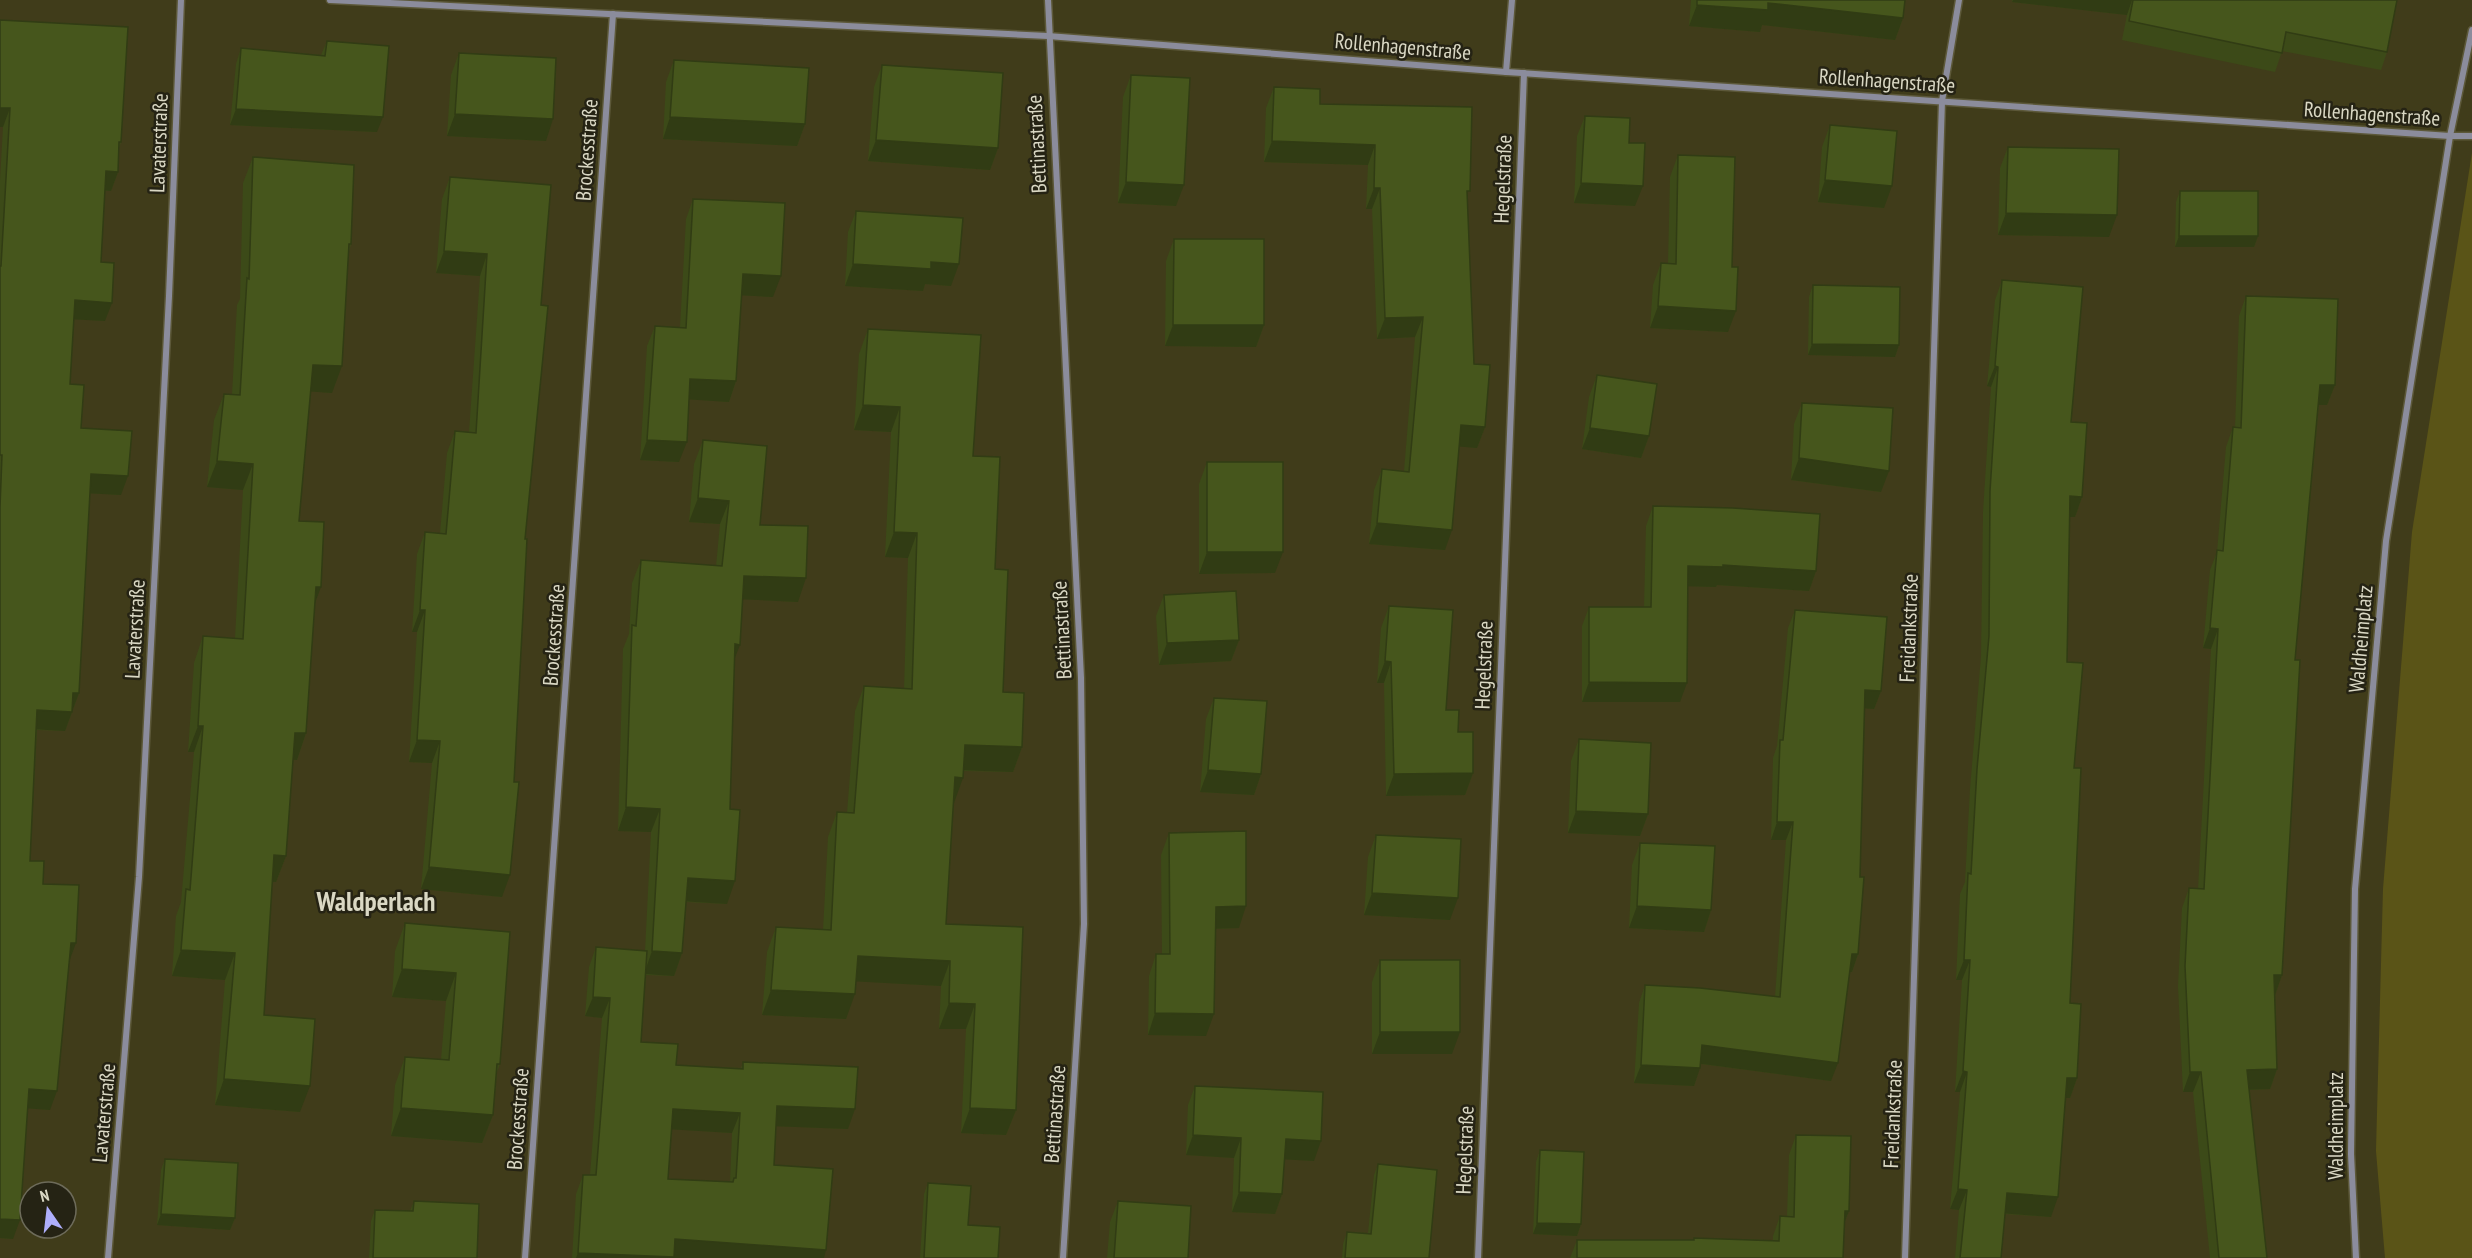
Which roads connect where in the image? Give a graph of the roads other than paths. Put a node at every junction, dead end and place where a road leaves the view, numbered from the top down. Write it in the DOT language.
graph roads {
  1 [pos="181,0"];
  2 [pos="330,0"];
  3 [pos="543,0"];
  4 [pos="1048,0"];
  5 [pos="1512,0"];
  6 [pos="1959,0"];
  7 [pos="542,10"];
  8 [pos="613,14"];
  9 [pos="2472,30"];
  10 [pos="1048,36"];
  11 [pos="1506,72"];
  12 [pos="1524,73"];
  13 [pos="1942,101"];
  14 [pos="2450,136"];
  15 [pos="2472,136"];
  16 [pos="108,1258"];
  17 [pos="525,1258"];
  18 [pos="1063,1258"];
  19 [pos="1478,1258"];
  20 [pos="1905,1258"];
  21 [pos="2356,1258"];
  1 -- 16 [label="street, Lavaterstraße"];
  2 -- 7 [label="street, Rollenhagenstraße"];
  3 -- 7 [label="street"];
  4 -- 10 [label="street, Bettinastraße"];
  5 -- 11 [label="street"];
  6 -- 13 [label="street, Freidankstraße"];
  7 -- 8 [label="street, Rollenhagenstraße"];
  8 -- 10 [label="street, Rollenhagenstraße"];
  8 -- 17 [label="street, Brockesstraße"];
  9 -- 14 [label="street, Waldheimplatz"];
  10 -- 11 [label="street, Rollenhagenstraße"];
  10 -- 18 [label="street, Bettinastraße"];
  11 -- 12 [label="street, Rollenhagenstraße"];
  12 -- 13 [label="street, Rollenhagenstraße"];
  12 -- 19 [label="street, Hegelstraße"];
  13 -- 14 [label="street, Rollenhagenstraße"];
  13 -- 20 [label="street, Freidankstraße"];
  14 -- 15 [label="street, Rollenhagenstraße"];
  14 -- 21 [label="street, Waldheimplatz"];
}
